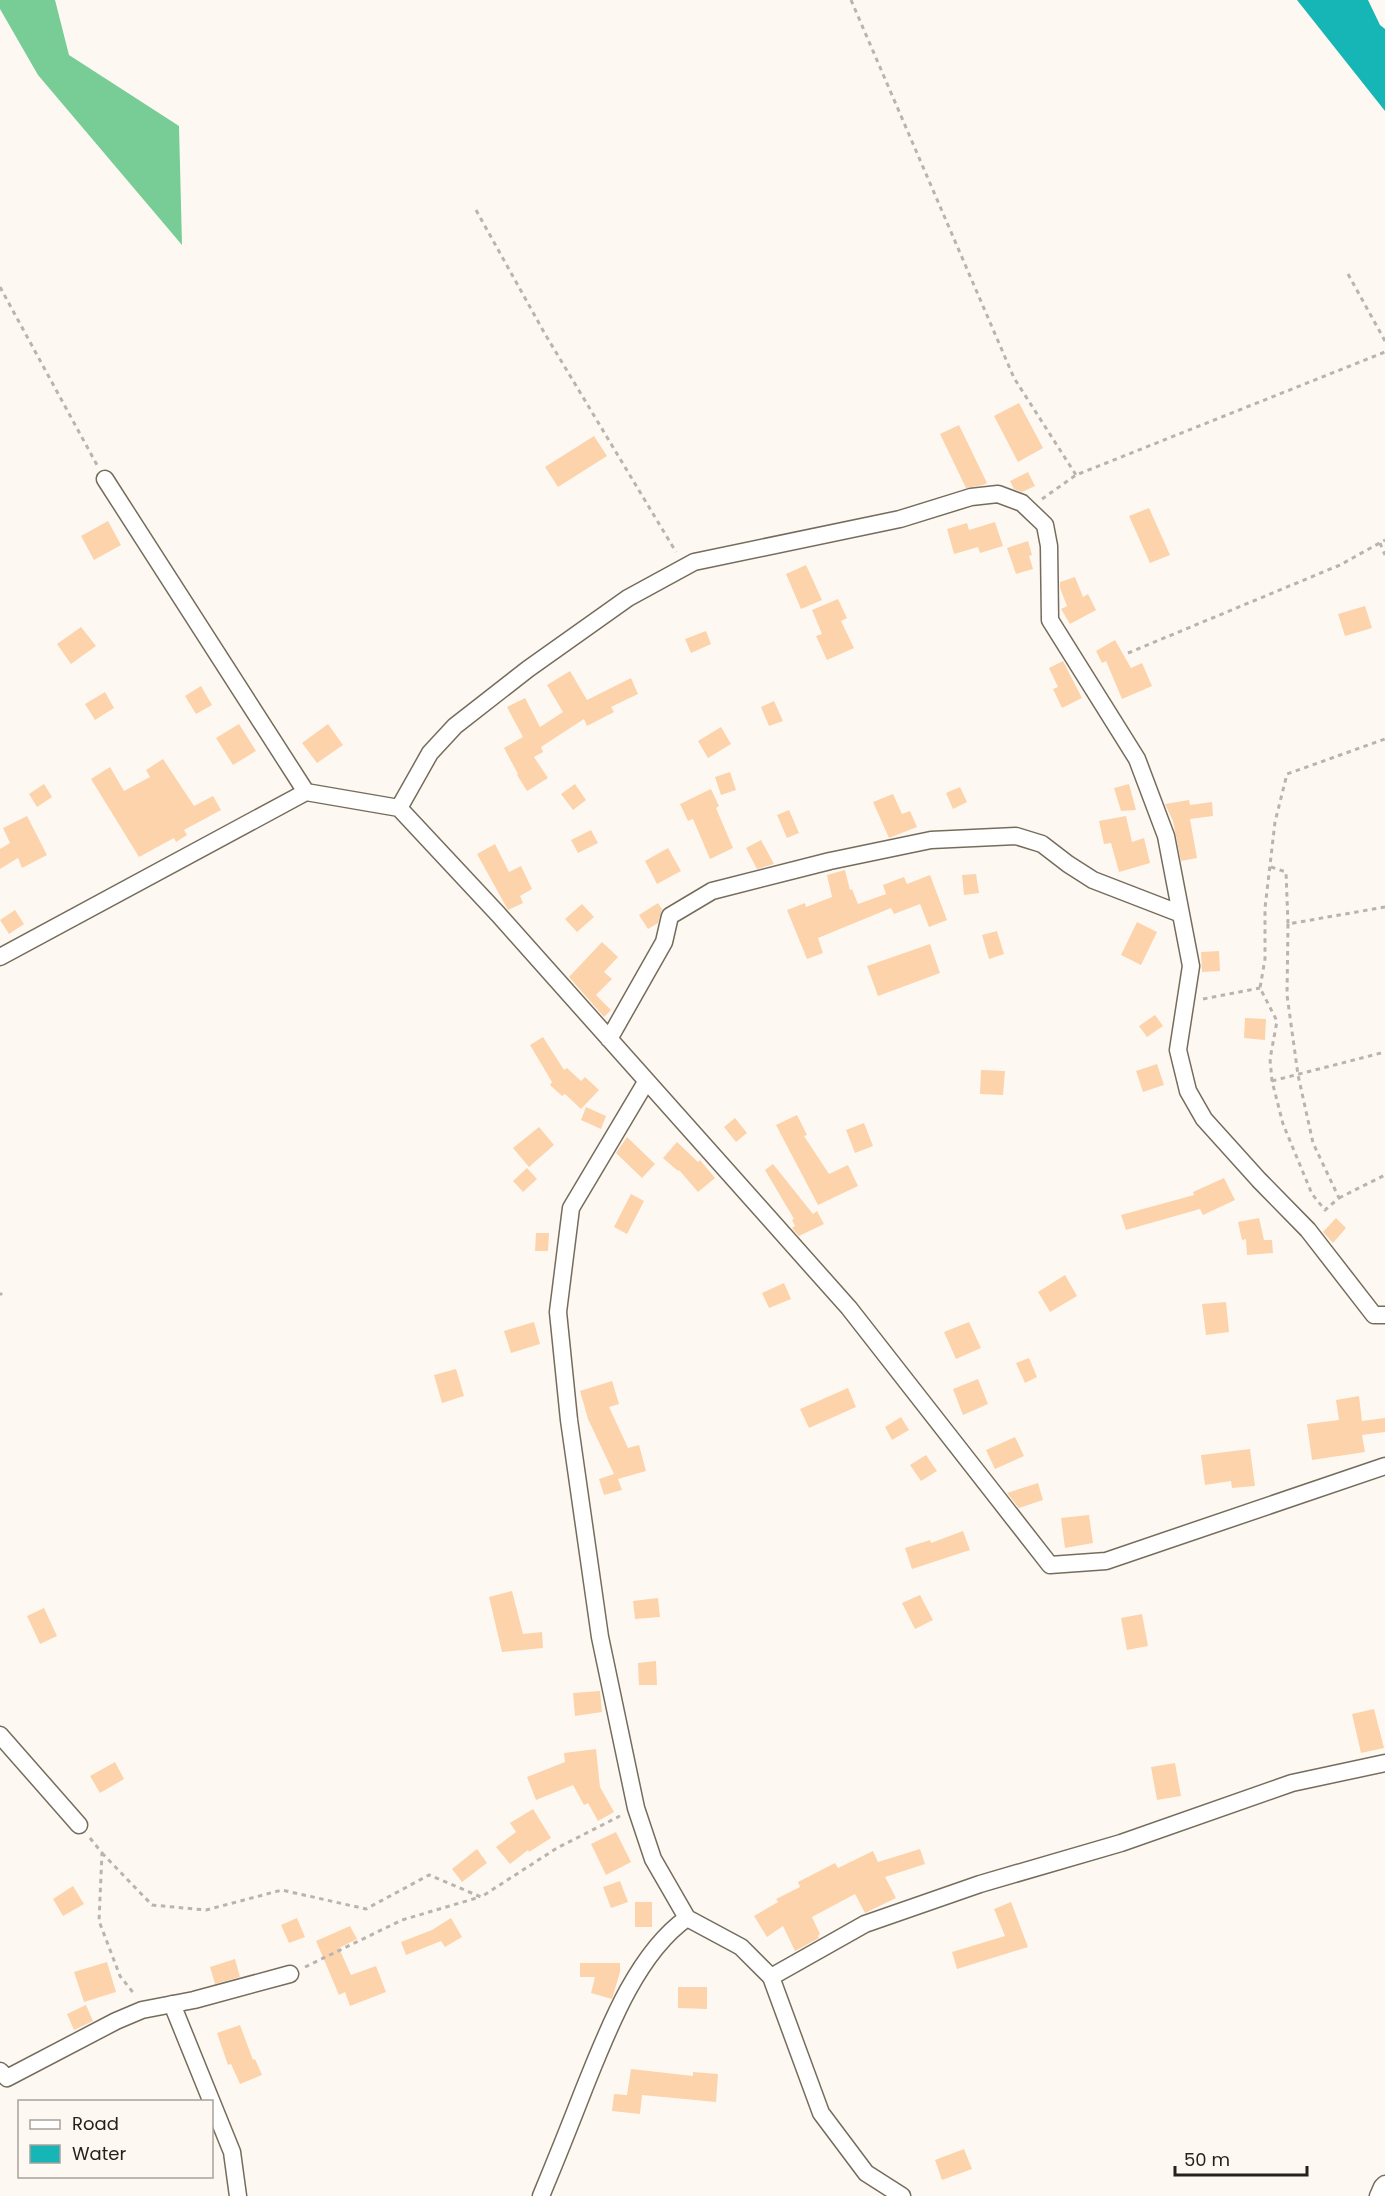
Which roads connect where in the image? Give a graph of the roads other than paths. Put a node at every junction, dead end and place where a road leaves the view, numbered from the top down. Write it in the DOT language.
graph roads {
  1 [pos="105,479"];
  2 [pos="306,792"];
  3 [pos="399,808"];
  4 [pos="1181,914"];
  5 [pos="0,957"];
  6 [pos="609,1039"];
  7 [pos="646,1082"];
  8 [pos="1385,1315"];
  9 [pos="1385,1466"];
  10 [pos="0,1735"];
  11 [pos="1385,1763"];
  12 [pos="80,1825"];
  13 [pos="687,1918"];
  14 [pos="290,1974"];
  15 [pos="771,1977"];
  16 [pos="172,2004"];
  17 [pos="0,2071"];
  18 [pos="211,2100"];
  19 [pos="213,2105"];
  20 [pos="1385,2184"];
  21 [pos="238,2196"];
  22 [pos="541,2196"];
  23 [pos="900,2196"];
  24 [pos="1378,2196"];
  1 -- 2 [label="street"];
  2 -- 3 [label="street"];
  2 -- 5 [label="street"];
  3 -- 4 [label="street"];
  3 -- 6 [label="street"];
  4 -- 6 [label="street"];
  4 -- 8 [label="street"];
  6 -- 7 [label="street"];
  7 -- 9 [label="street"];
  7 -- 13 [label="street"];
  10 -- 12 [label="street"];
  11 -- 15 [label="street"];
  13 -- 15 [label="street"];
  13 -- 22 [label="street"];
  14 -- 16 [label="street"];
  15 -- 23 [label="street"];
  16 -- 17 [label="street"];
  16 -- 18 [label="street"];
  19 -- 21 [label="street"];
  20 -- 24 [label="street"];
}
